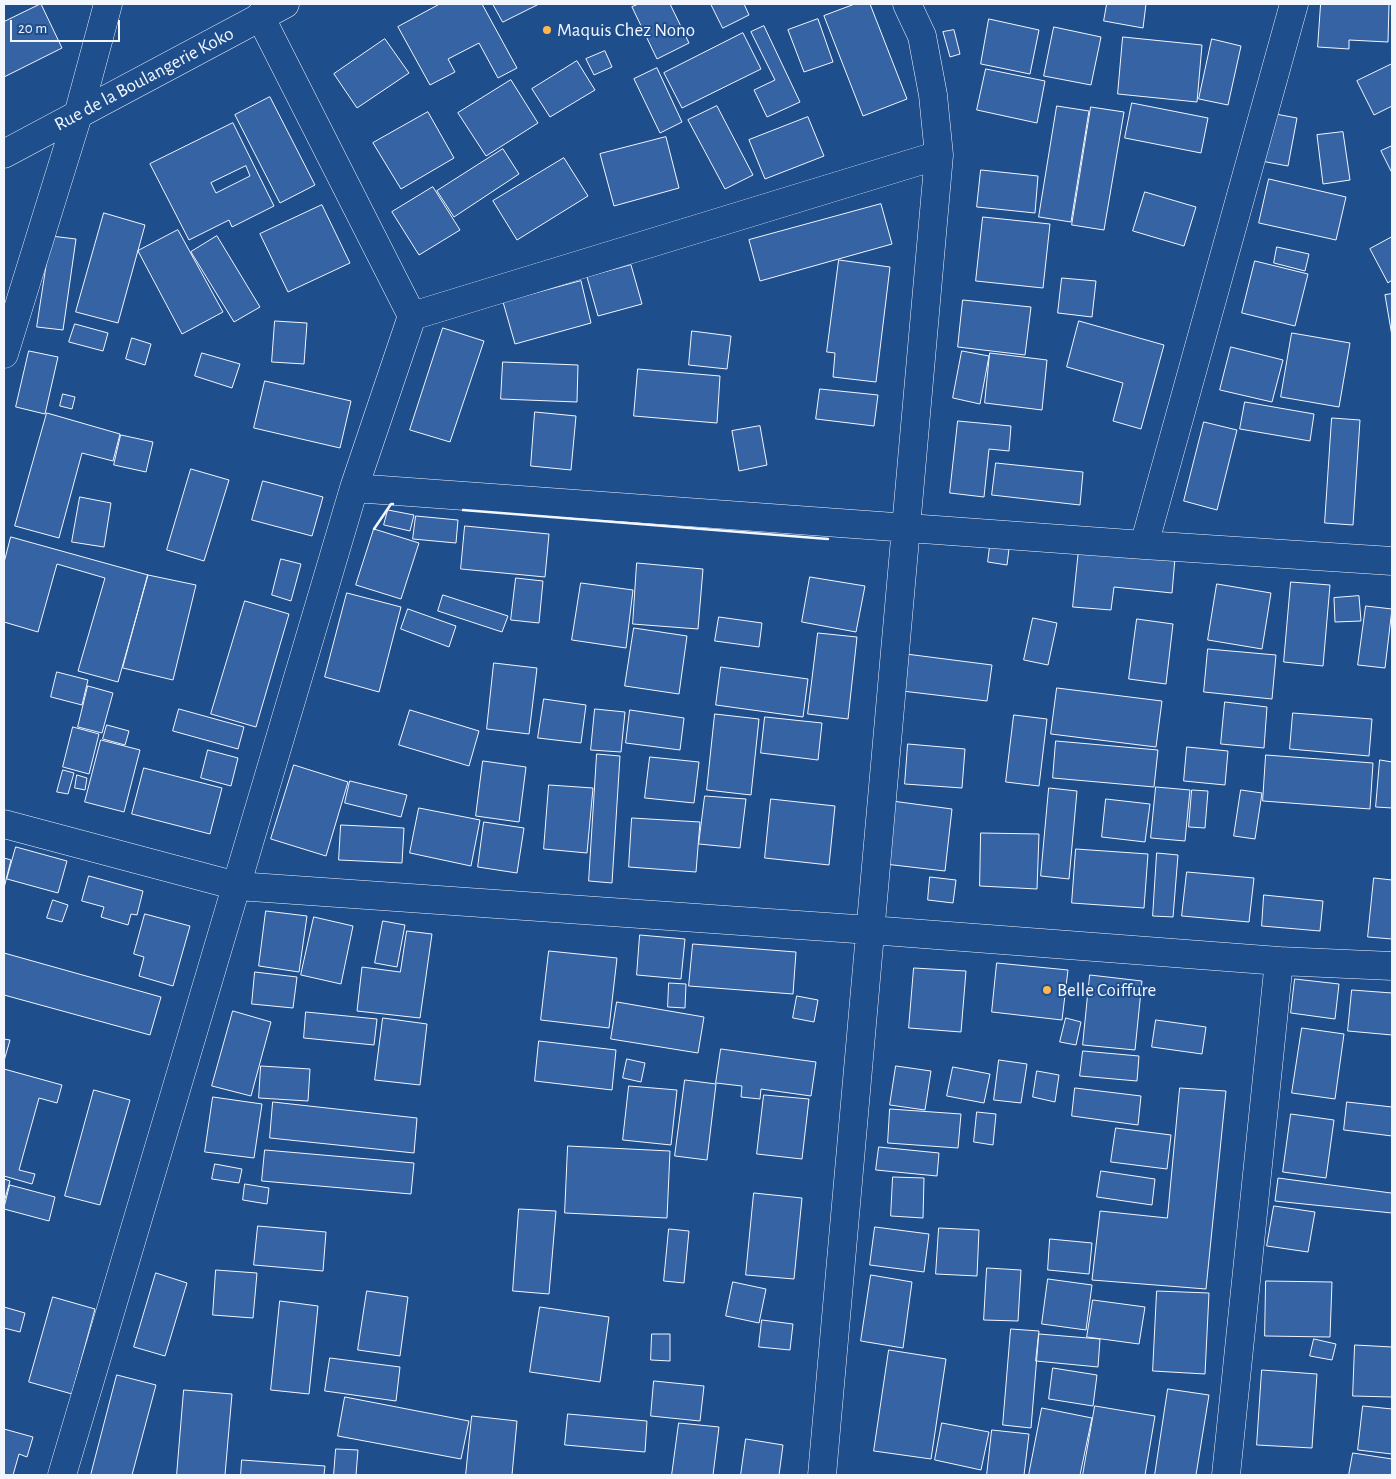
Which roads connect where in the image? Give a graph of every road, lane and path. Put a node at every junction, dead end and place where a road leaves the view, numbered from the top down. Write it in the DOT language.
graph roads {
  1 [pos="108,4"];
  2 [pos="285,4"];
  3 [pos="907,4"];
  4 [pos="1294,4"];
  5 [pos="260,16"];
  6 [pos="78,114"];
  7 [pos="4,154"];
  8 [pos="939,155"];
  9 [pos="412,316"];
  10 [pos="4,354"];
  11 [pos="354,488"];
  12 [pos="905,528"];
  13 [pos="1144,546"];
  14 [pos="1392,561"];
  15 [pos="4,824"];
  16 [pos="237,886"];
  17 [pos="870,930"];
  18 [pos="1280,961"];
  19 [pos="1392,966"];
  20 [pos="62,1475"];
  21 [pos="822,1475"];
  22 [pos="1226,1475"];
  1 -- 6 [label="street"];
  2 -- 5 [label="street, Rue de la Boulangerie Koko"];
  3 -- 8 [label="street"];
  4 -- 13 [label="street"];
  5 -- 6 [label="street, Rue de la Boulangerie Koko"];
  5 -- 9 [label="street"];
  6 -- 7 [label="street, Rue de la Boulangerie Koko"];
  6 -- 10 [label="street"];
  8 -- 9 [label="street"];
  8 -- 12 [label="street"];
  9 -- 11 [label="street"];
  11 -- 12 [label="street"];
  11 -- 16 [label="street"];
  12 -- 13 [label="street"];
  12 -- 17 [label="street"];
  13 -- 14 [label="street"];
  15 -- 16 [label="street"];
  16 -- 17 [label="street"];
  16 -- 20 [label="street"];
  17 -- 18 [label="street"];
  17 -- 21 [label="street"];
  18 -- 19 [label="street"];
  18 -- 22 [label="street"];
}
